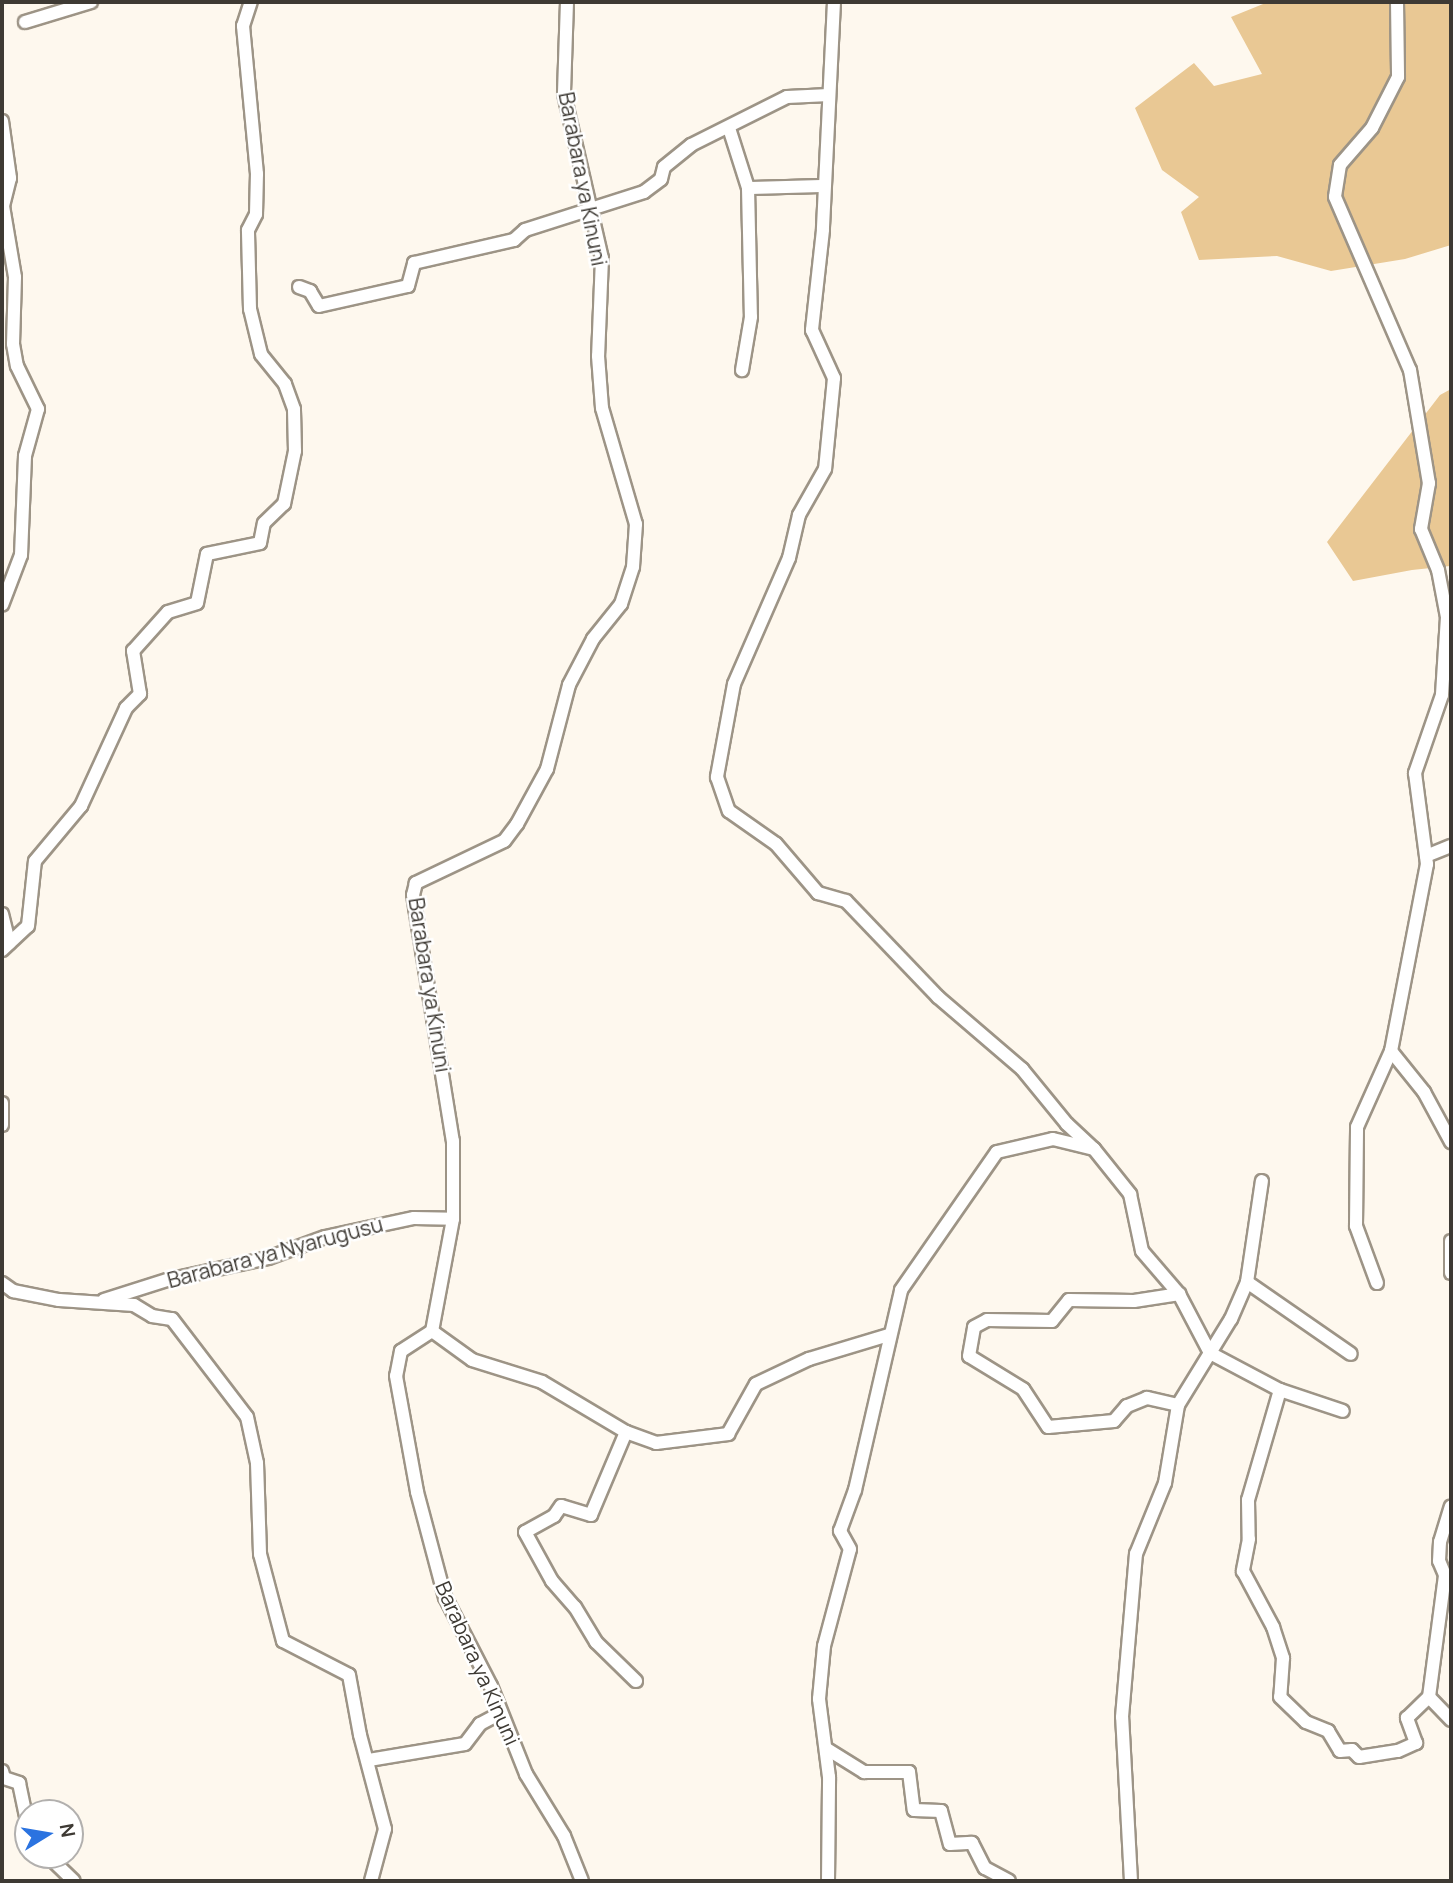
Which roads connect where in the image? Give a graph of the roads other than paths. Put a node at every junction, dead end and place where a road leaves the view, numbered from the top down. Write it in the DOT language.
graph roads {
  1 [pos="92,2"];
  2 [pos="251,2"];
  3 [pos="567,2"];
  4 [pos="834,2"];
  5 [pos="1397,2"];
  6 [pos="25,22"];
  7 [pos="829,95"];
  8 [pos="2,121"];
  9 [pos="729,128"];
  10 [pos="824,186"];
  11 [pos="748,188"];
  12 [pos="591,210"];
  13 [pos="299,287"];
  14 [pos="742,370"];
  15 [pos="2,605"];
  16 [pos="1451,846"];
  17 [pos="1426,856"];
  18 [pos="2,914"];
  19 [pos="6,947"];
  20 [pos="1391,1051"];
  21 [pos="2,1103"];
  22 [pos="2,1125"];
  23 [pos="1451,1142"];
  24 [pos="1094,1149"];
  25 [pos="1262,1181"];
  26 [pos="453,1219"];
  27 [pos="1451,1241"];
  28 [pos="1451,1273"];
  29 [pos="1247,1282"];
  30 [pos="2,1283"];
  31 [pos="1377,1283"];
  32 [pos="1179,1294"];
  33 [pos="100,1301"];
  34 [pos="432,1331"];
  35 [pos="890,1335"];
  36 [pos="1210,1353"];
  37 [pos="1351,1354"];
  38 [pos="1280,1390"];
  39 [pos="1178,1405"];
  40 [pos="1343,1411"];
  41 [pos="626,1432"];
  42 [pos="1451,1507"];
  43 [pos="636,1681"];
  44 [pos="1429,1697"];
  45 [pos="501,1713"];
  46 [pos="1451,1720"];
  47 [pos="827,1749"];
  48 [pos="369,1760"];
  49 [pos="2,1771"];
  50 [pos="22,1799"];
  51 [pos="371,1881"];
  52 [pos="582,1881"];
  53 [pos="828,1881"];
  54 [pos="1009,1881"];
  55 [pos="1130,1881"];
  1 -- 6 [label="street"];
  2 -- 19 [label="street"];
  3 -- 12 [label="street, Barabara ya Kinuni"];
  4 -- 7 [label="street"];
  5 -- 17 [label="street"];
  7 -- 9 [label="street"];
  7 -- 10 [label="street"];
  8 -- 15 [label="street"];
  9 -- 11 [label="street"];
  9 -- 12 [label="street"];
  10 -- 11 [label="street"];
  10 -- 24 [label="street"];
  11 -- 14 [label="street"];
  12 -- 13 [label="street"];
  12 -- 26 [label="street, Barabara ya Kinuni"];
  16 -- 17 [label="street"];
  17 -- 20 [label="street"];
  18 -- 19 [label="street"];
  20 -- 23 [label="street"];
  20 -- 31 [label="street"];
  21 -- 22 [label="street"];
  24 -- 32 [label="street"];
  24 -- 35 [label="street"];
  25 -- 29 [label="street"];
  26 -- 33 [label="street, Barabara ya Nyarugusu"];
  26 -- 34 [label="street, Barabara ya Kinuni"];
  27 -- 28 [label="street"];
  29 -- 36 [label="street"];
  29 -- 37 [label="street"];
  30 -- 33 [label="street, Barabara ya Nyarugusu"];
  32 -- 36 [label="street"];
  32 -- 39 [label="street"];
  33 -- 48 [label="street, Barabara ya Nyarugusu"];
  34 -- 41 [label="street"];
  34 -- 45 [label="street, Barabara ya Kinuni"];
  35 -- 41 [label="street"];
  35 -- 47 [label="street"];
  36 -- 38 [label="street"];
  36 -- 39 [label="street"];
  38 -- 40 [label="street"];
  38 -- 44 [label="street"];
  39 -- 55 [label="street"];
  41 -- 43 [label="street"];
  42 -- 44 [label="street"];
  44 -- 46 [label="street"];
  45 -- 48 [label="street"];
  45 -- 52 [label="street, Barabara ya Kinuni"];
  47 -- 53 [label="street"];
  47 -- 54 [label="street"];
  48 -- 51 [label="street, Barabara ya Nyarugusu"];
  49 -- 50 [label="street"];
}
